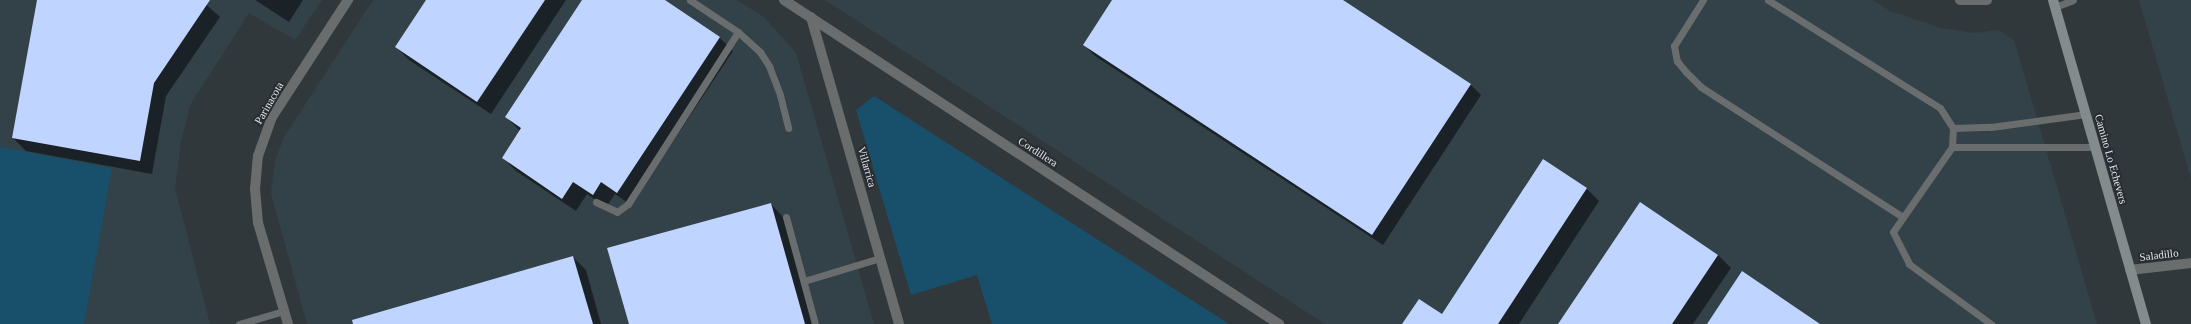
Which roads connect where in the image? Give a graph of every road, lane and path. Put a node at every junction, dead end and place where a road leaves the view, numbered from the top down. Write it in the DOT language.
graph roads {
  1 [pos="348,0"];
  2 [pos="690,0"];
  3 [pos="784,0"];
  4 [pos="1703,0"];
  5 [pos="1768,0"];
  6 [pos="1960,0"];
  7 [pos="1987,0"];
  8 [pos="2073,0"];
  9 [pos="2054,3"];
  10 [pos="811,17"];
  11 [pos="738,32"];
  12 [pos="2086,114"];
  13 [pos="788,128"];
  14 [pos="1953,128"];
  15 [pos="1952,147"];
  16 [pos="2095,147"];
  17 [pos="596,202"];
  18 [pos="786,217"];
  19 [pos="1903,217"];
  20 [pos="880,258"];
  21 [pos="2191,263"];
  22 [pos="2130,270"];
  23 [pos="804,281"];
  24 [pos="284,311"];
  25 [pos="239,324"];
  26 [pos="288,324"];
  27 [pos="815,324"];
  28 [pos="899,324"];
  29 [pos="1278,324"];
  30 [pos="1991,324"];
  31 [pos="2146,324"];
  1 -- 24 [label="street, Parinacota"];
  2 -- 11 [label="lane"];
  3 -- 10 [label="street, Cordillera"];
  4 -- 19 [label="lane"];
  5 -- 14 [label="lane"];
  6 -- 7 [label="street"];
  8 -- 9 [label="lane"];
  9 -- 12 [label="main road, Camino Lo Echevers"];
  10 -- 20 [label="street, Villarrica"];
  10 -- 29 [label="street, Cordillera"];
  11 -- 13 [label="lane"];
  11 -- 17 [label="lane"];
  12 -- 14 [label="lane"];
  12 -- 16 [label="main road, Camino Lo Echevers"];
  14 -- 15 [label="lane"];
  15 -- 16 [label="lane"];
  15 -- 19 [label="lane"];
  16 -- 22 [label="main road, Camino Lo Echevers"];
  18 -- 23 [label="lane"];
  19 -- 30 [label="lane"];
  20 -- 23 [label="lane"];
  20 -- 28 [label="street, Villarrica"];
  21 -- 22 [label="street, Saladillo"];
  22 -- 31 [label="main road, Camino Lo Echevers"];
  23 -- 27 [label="lane"];
  24 -- 25 [label="lane"];
  24 -- 26 [label="street, Parinacota"];
}
